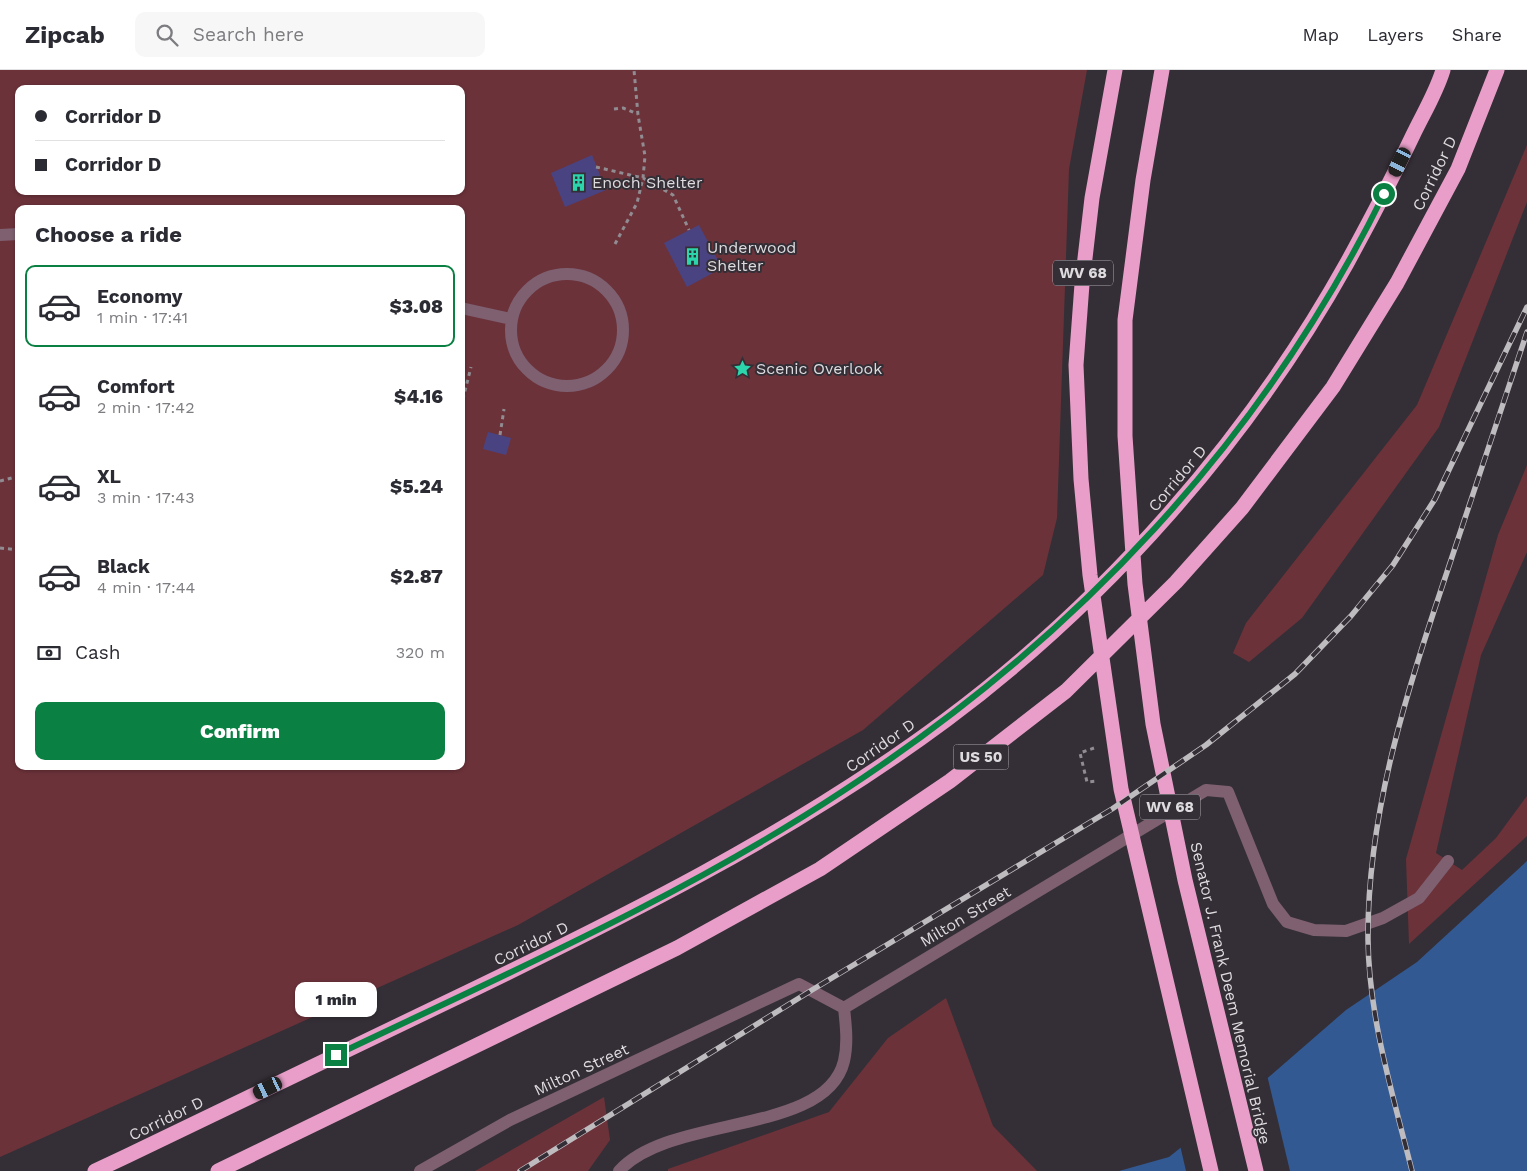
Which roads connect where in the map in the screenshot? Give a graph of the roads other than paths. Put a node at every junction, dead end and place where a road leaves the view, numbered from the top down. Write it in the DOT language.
graph roads {
  1 [pos="1115,70"];
  2 [pos="1162,70"];
  3 [pos="1443,70"];
  4 [pos="1497,70"];
  5 [pos="15,234"];
  6 [pos="0,235"];
  7 [pos="465,309"];
  8 [pos="511,319"];
  9 [pos="1448,861"];
  10 [pos="844,1008"];
  11 [pos="96,1171"];
  12 [pos="218,1171"];
  13 [pos="420,1171"];
  14 [pos="619,1171"];
  15 [pos="1211,1171"];
  16 [pos="1256,1171"];
  1 -- 15 [label="highway, WV 68"];
  2 -- 16 [label="highway, Senator J. Frank Deem Memorial Bridge / WV 68"];
  3 -- 11 [label="highway, Corridor D"];
  4 -- 12 [label="highway, Corridor D / US 50"];
  5 -- 6 [label="street"];
  7 -- 8 [label="street"];
  8 -- 8 [label="street"];
  9 -- 10 [label="street, Milton Street"];
  10 -- 13 [label="street, Milton Street"];
  10 -- 14 [label="street"];
}
